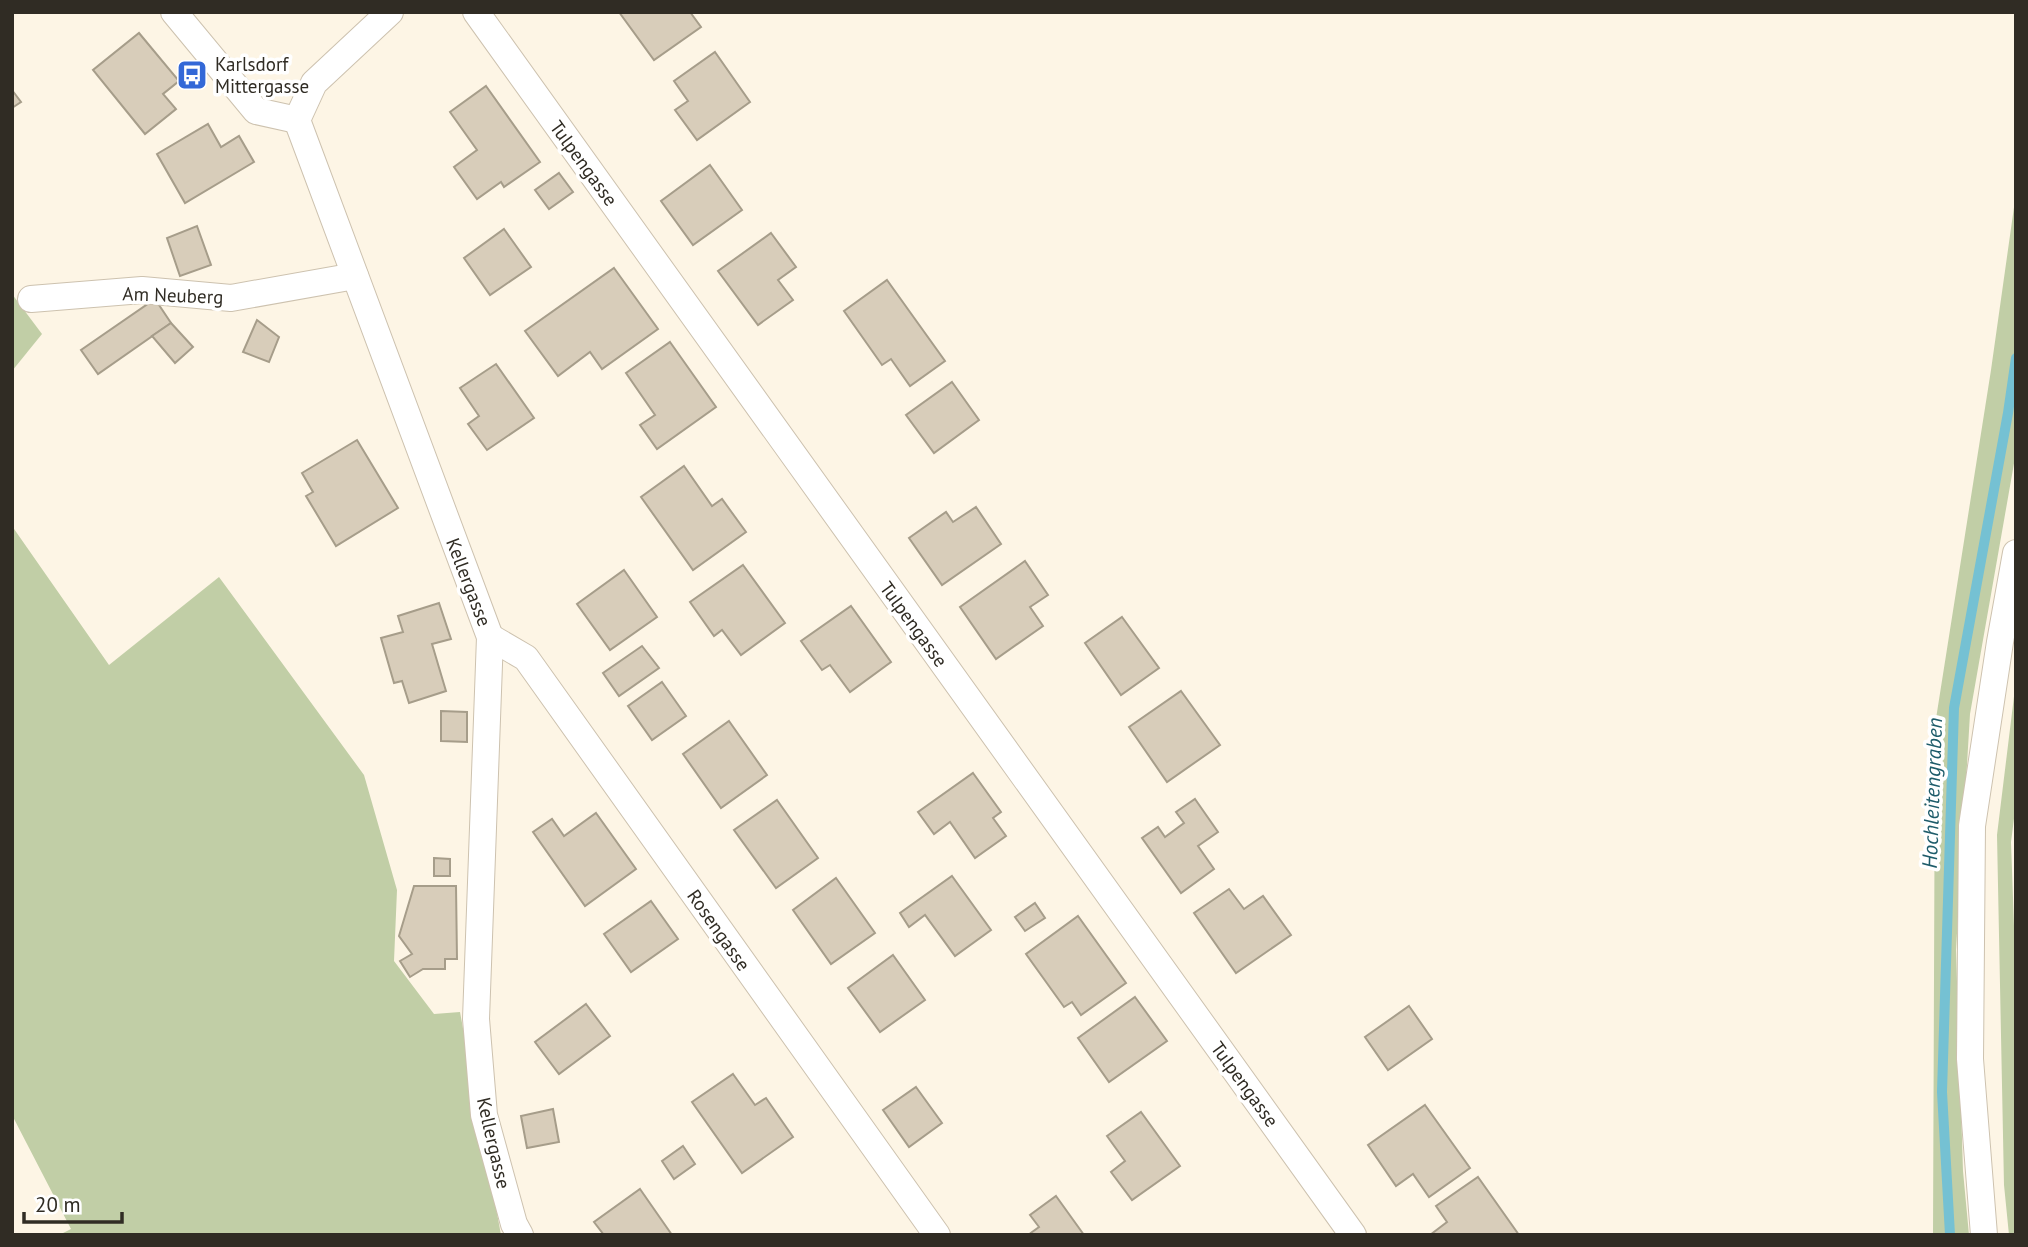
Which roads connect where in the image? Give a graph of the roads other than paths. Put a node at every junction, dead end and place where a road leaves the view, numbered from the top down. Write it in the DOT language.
graph roads {
  1 [pos="174,12"];
  2 [pos="390,12"];
  3 [pos="475,12"];
  4 [pos="297,120"];
  5 [pos="355,276"];
  6 [pos="31,299"];
  7 [pos="2016,553"];
  8 [pos="490,637"];
  9 [pos="520,1235"];
  10 [pos="937,1235"];
  11 [pos="1353,1235"];
  12 [pos="1984,1235"];
  1 -- 4 [label="street"];
  2 -- 4 [label="street"];
  3 -- 11 [label="street, Tulpengasse"];
  4 -- 5 [label="street, Kellergasse"];
  5 -- 6 [label="street, Am Neuberg"];
  5 -- 8 [label="street, Kellergasse"];
  7 -- 12 [label="street"];
  8 -- 9 [label="street, Kellergasse"];
  8 -- 10 [label="street, Rosengasse"];
}
